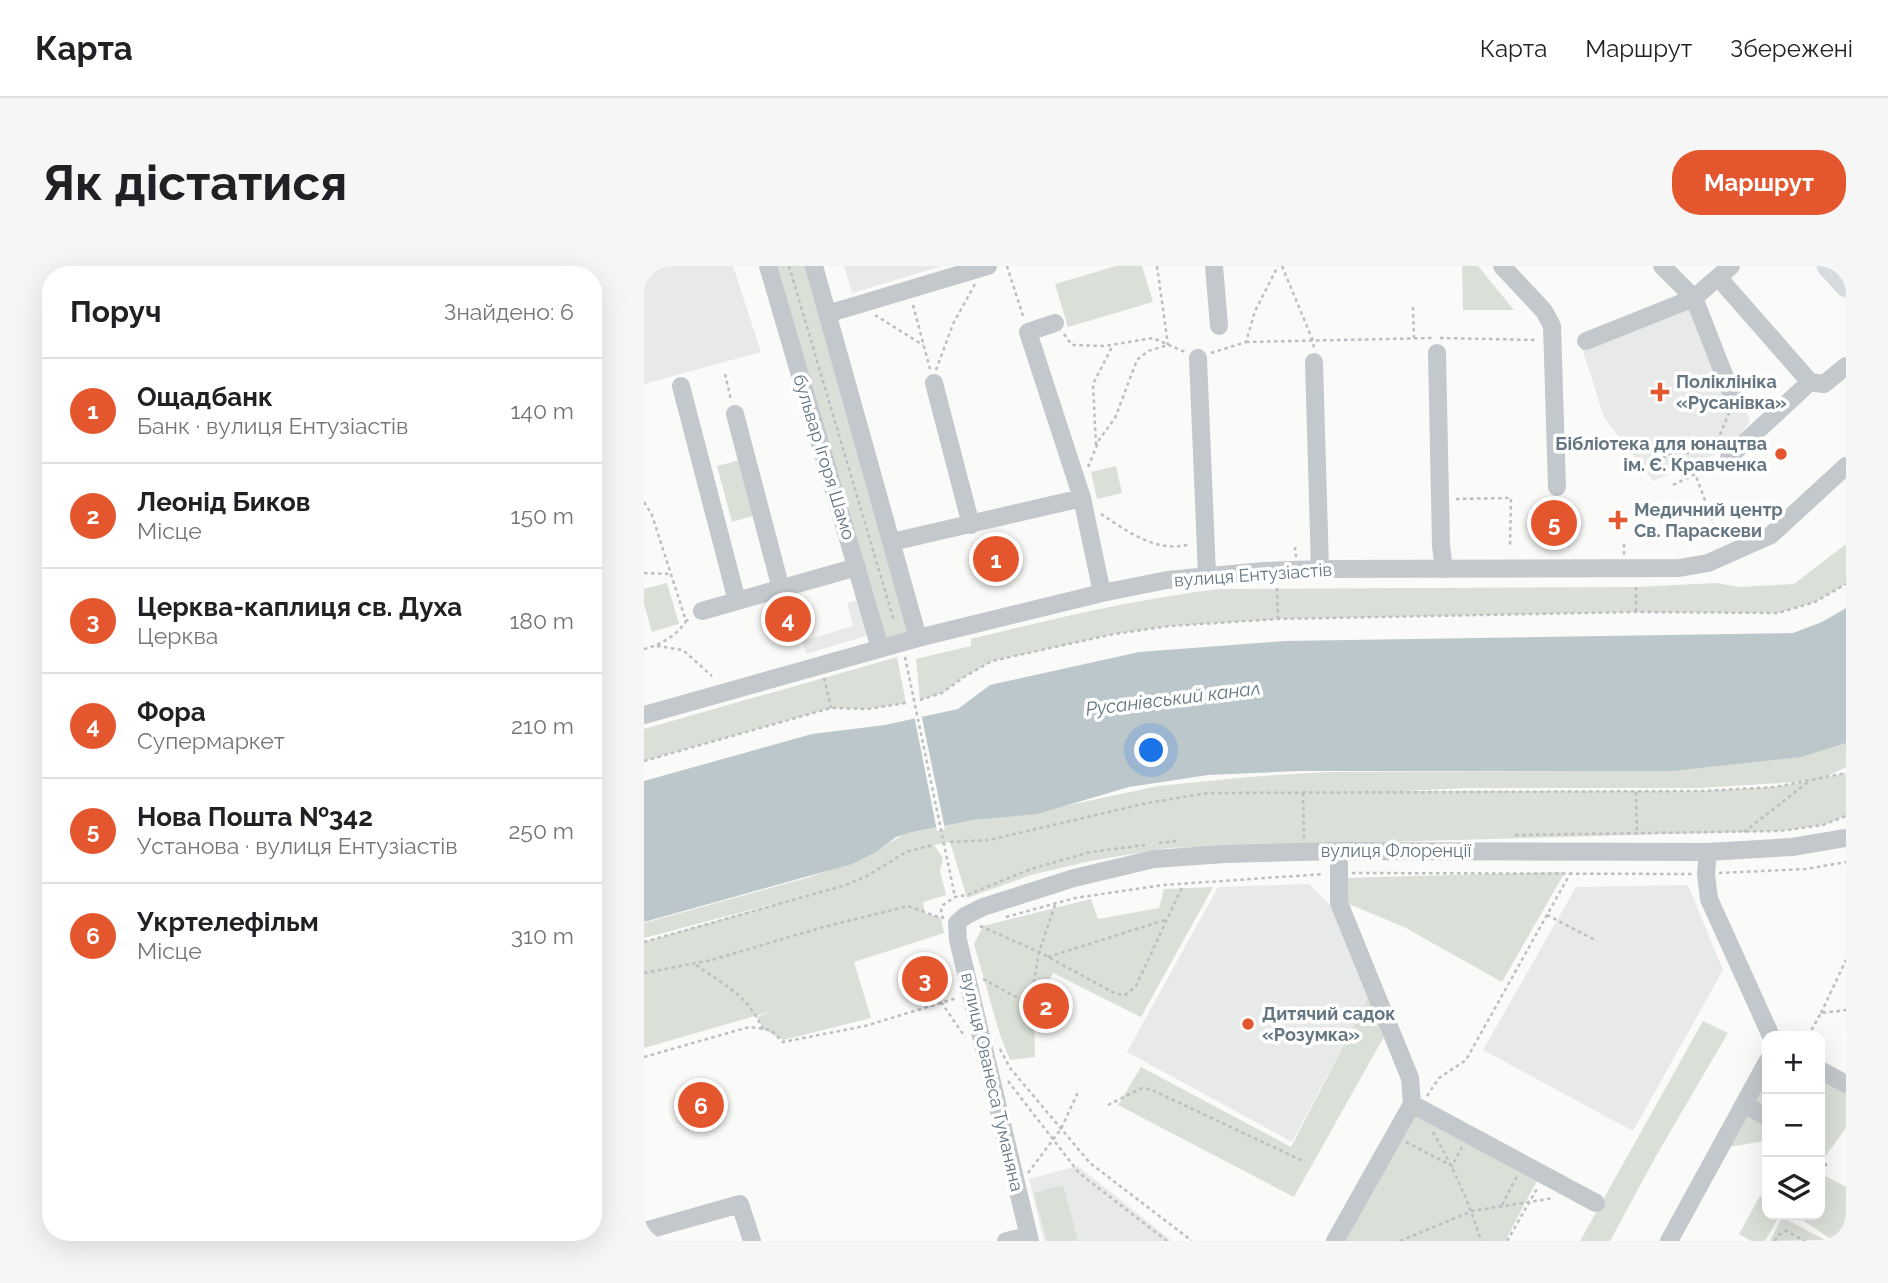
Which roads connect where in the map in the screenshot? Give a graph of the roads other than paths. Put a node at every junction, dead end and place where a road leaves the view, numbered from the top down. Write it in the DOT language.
graph roads {
  1 [pos="768,266"];
  2 [pos="814,266"];
  3 [pos="1214,266"];
  4 [pos="1502,266"];
  5 [pos="1662,266"];
  6 [pos="1827,266"];
  7 [pos="986,267"];
  8 [pos="1725,272"];
  9 [pos="1846,286"];
  10 [pos="1695,298"];
  11 [pos="827,314"];
  12 [pos="1055,323"];
  13 [pos="1219,326"];
  14 [pos="1586,341"];
  15 [pos="1437,353"];
  16 [pos="1198,358"];
  17 [pos="1314,362"];
  18 [pos="1846,366"];
  19 [pos="1810,382"];
  20 [pos="934,383"];
  21 [pos="681,386"];
  22 [pos="1734,400"];
  23 [pos="734,414"];
  24 [pos="1729,457"];
  25 [pos="1846,467"];
  26 [pos="1557,487"];
  27 [pos="1082,498"];
  28 [pos="971,525"];
  29 [pos="892,542"];
  30 [pos="857,567"];
  31 [pos="1320,569"];
  32 [pos="1444,569"];
  33 [pos="1208,575"];
  34 [pos="781,589"];
  35 [pos="1102,593"];
  36 [pos="737,601"];
  37 [pos="702,611"];
  38 [pos="918,638"];
  39 [pos="880,648"];
  40 [pos="644,715"];
  41 [pos="1846,838"];
  42 [pos="1339,851"];
  43 [pos="1708,852"];
  44 [pos="957,923"];
  45 [pos="1770,1031"];
  46 [pos="1762,1071"];
  47 [pos="1825,1073"];
  48 [pos="1846,1084"];
  49 [pos="1744,1104"];
  50 [pos="1416,1107"];
  51 [pos="1762,1114"];
  52 [pos="1596,1203"];
  53 [pos="644,1231"];
  54 [pos="1029,1238"];
  55 [pos="752,1241"];
  56 [pos="1006,1241"];
  57 [pos="1335,1241"];
  58 [pos="1669,1241"];
  1 -- 30 [label="street, бульвар Ігоря Шамо"];
  2 -- 11 [label="street"];
  3 -- 13 [label="street"];
  4 -- 26 [label="street"];
  5 -- 10 [label="street"];
  6 -- 9 [label="main road"];
  7 -- 11 [label="street"];
  8 -- 10 [label="street"];
  8 -- 19 [label="street"];
  10 -- 14 [label="street"];
  10 -- 22 [label="street"];
  11 -- 29 [label="street"];
  12 -- 27 [label="street"];
  15 -- 32 [label="street"];
  16 -- 33 [label="street"];
  17 -- 31 [label="street"];
  18 -- 19 [label="street"];
  19 -- 24 [label="street"];
  20 -- 28 [label="street"];
  21 -- 36 [label="street"];
  23 -- 34 [label="street"];
  25 -- 32 [label="street, вулиця Ентузіастів"];
  27 -- 28 [label="street"];
  27 -- 35 [label="street"];
  28 -- 29 [label="street"];
  29 -- 38 [label="street"];
  30 -- 34 [label="street"];
  30 -- 39 [label="street, бульвар Ігоря Шамо"];
  31 -- 32 [label="street, вулиця Ентузіастів"];
  31 -- 33 [label="street, вулиця Ентузіастів"];
  33 -- 35 [label="street, вулиця Ентузіастів"];
  34 -- 36 [label="street"];
  35 -- 38 [label="street, вулиця Ентузіастів"];
  36 -- 37 [label="street"];
  38 -- 39 [label="street, вулиця Ентузіастів"];
  39 -- 40 [label="street, вулиця Ентузіастів"];
  41 -- 43 [label="street, вулиця Флоренції"];
  42 -- 43 [label="street, вулиця Флоренції"];
  42 -- 44 [label="street, вулиця Флоренції"];
  42 -- 50 [label="street"];
  43 -- 45 [label="street"];
  44 -- 54 [label="street, вулиця Ованеса Туманяна"];
  46 -- 49 [label="street"];
  47 -- 48 [label="street"];
  49 -- 51 [label="street"];
  49 -- 58 [label="street"];
  50 -- 52 [label="street"];
  50 -- 57 [label="street"];
  53 -- 55 [label="street"];
  54 -- 56 [label="street"];
}
